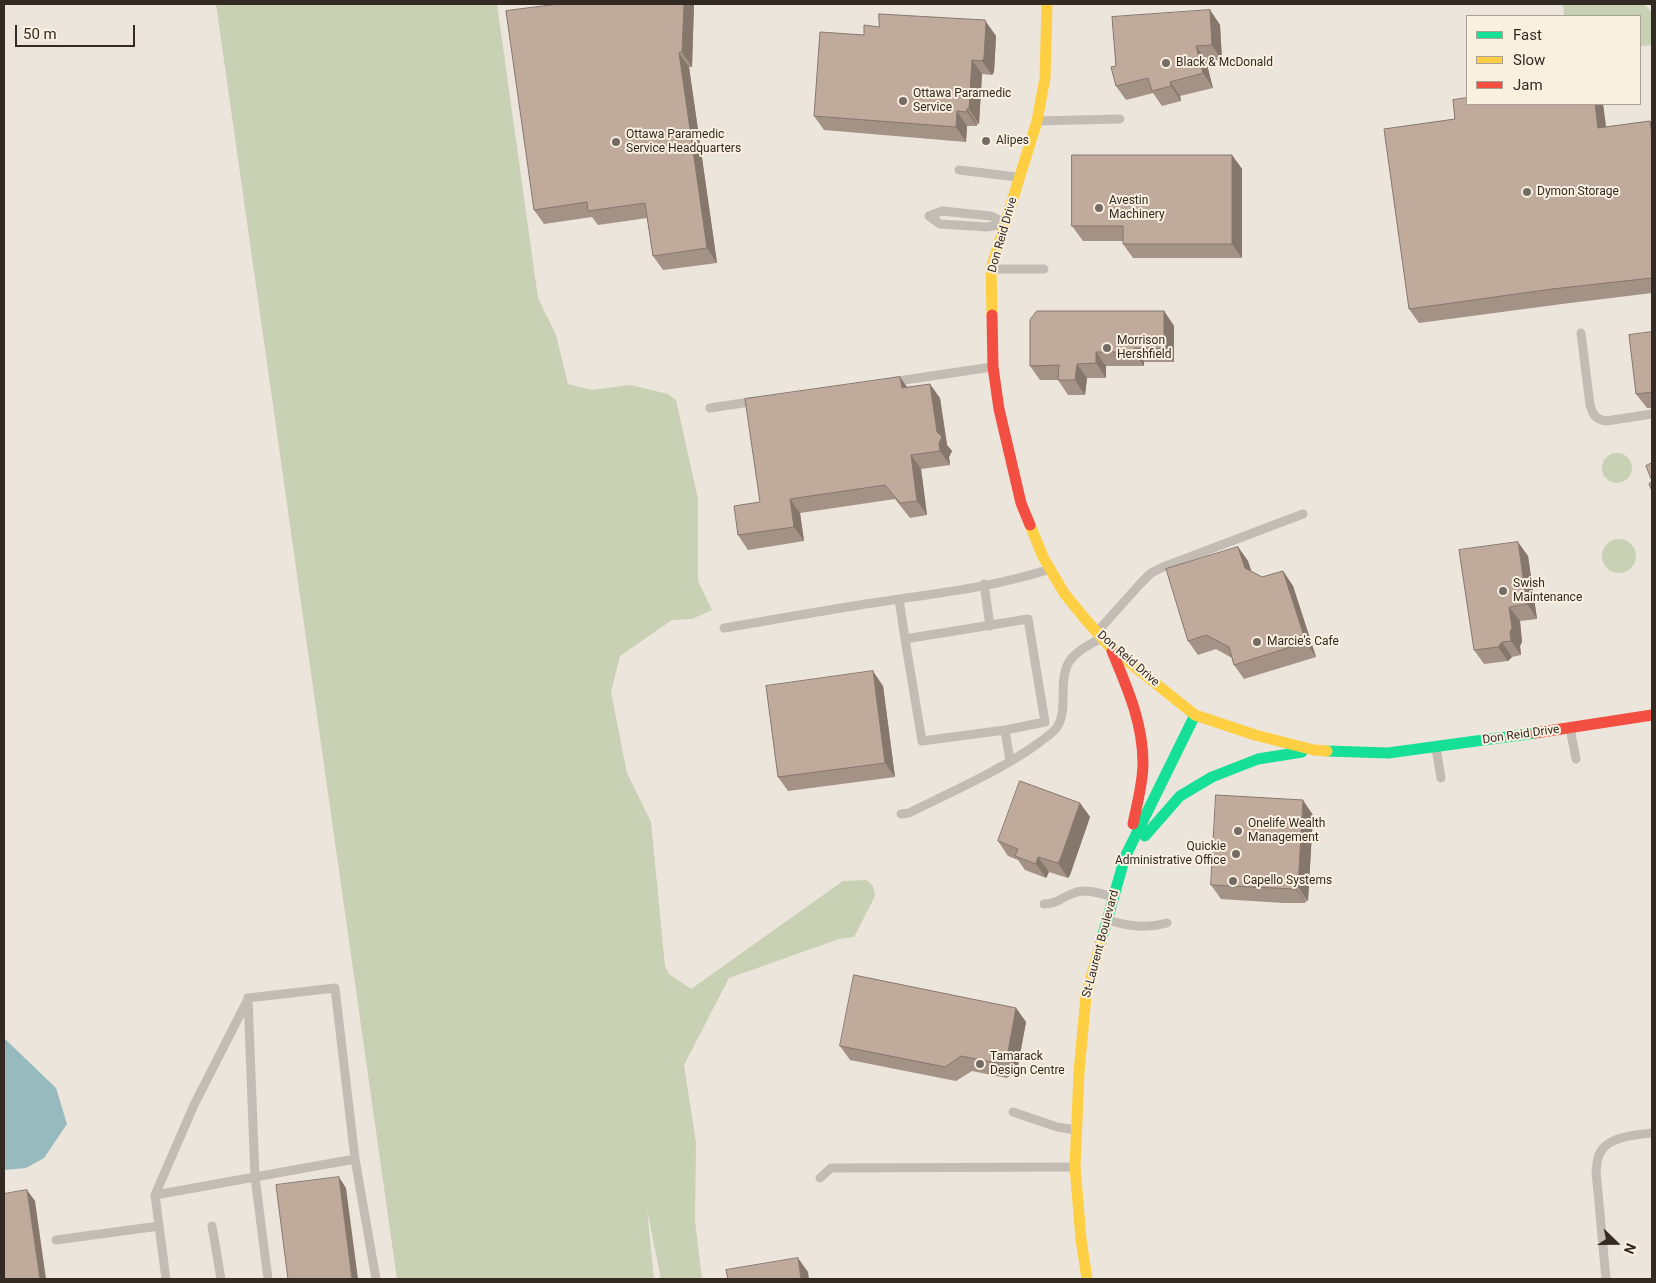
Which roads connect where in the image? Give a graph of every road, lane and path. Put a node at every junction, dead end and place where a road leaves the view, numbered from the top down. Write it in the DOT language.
graph roads {
  1 [pos="1047,4"];
  2 [pos="1120,119"];
  3 [pos="1037,121"];
  4 [pos="959,170"];
  5 [pos="1020,178"];
  6 [pos="1006,223"];
  7 [pos="991,269"];
  8 [pos="1044,269"];
  9 [pos="1581,334"];
  10 [pos="993,367"];
  11 [pos="878,384"];
  12 [pos="769,399"];
  13 [pos="710,408"];
  14 [pos="1652,414"];
  15 [pos="1302,514"];
  16 [pos="1050,569"];
  17 [pos="984,584"];
  18 [pos="899,599"];
  19 [pos="990,626"];
  20 [pos="724,628"];
  21 [pos="1099,635"];
  22 [pos="905,639"];
  23 [pos="1110,647"];
  24 [pos="1195,715"];
  25 [pos="1652,715"];
  26 [pos="1570,728"];
  27 [pos="1005,730"];
  28 [pos="1435,747"];
  29 [pos="1314,750"];
  30 [pos="1576,759"];
  31 [pos="1010,761"];
  32 [pos="1441,778"];
  33 [pos="900,814"];
  34 [pos="1125,858"];
  35 [pos="1114,897"];
  36 [pos="1044,904"];
  37 [pos="1107,920"];
  38 [pos="1167,923"];
  39 [pos="248,998"];
  40 [pos="1013,1112"];
  41 [pos="1076,1130"];
  42 [pos="1652,1133"];
  43 [pos="355,1159"];
  44 [pos="1075,1167"];
  45 [pos="255,1177"];
  46 [pos="820,1178"];
  47 [pos="155,1195"];
  48 [pos="159,1226"];
  49 [pos="212,1226"];
  50 [pos="56,1240"];
  51 [pos="166,1279"];
  52 [pos="221,1279"];
  53 [pos="268,1279"];
  54 [pos="376,1279"];
  55 [pos="1087,1279"];
  56 [pos="1606,1279"];
  1 -- 3 [label="street, Don Reid Drive"];
  2 -- 3 [label="lane"];
  3 -- 5 [label="street, Don Reid Drive"];
  4 -- 5 [label="lane"];
  5 -- 6 [label="street, Don Reid Drive"];
  6 -- 6 [label="lane"];
  6 -- 7 [label="street, Don Reid Drive"];
  7 -- 8 [label="lane"];
  7 -- 10 [label="street, Don Reid Drive"];
  9 -- 14 [label="lane"];
  10 -- 11 [label="lane"];
  10 -- 16 [label="street, Don Reid Drive"];
  12 -- 13 [label="lane"];
  15 -- 21 [label="lane"];
  16 -- 17 [label="lane"];
  16 -- 21 [label="street, Don Reid Drive"];
  17 -- 18 [label="lane"];
  17 -- 19 [label="lane"];
  18 -- 20 [label="lane"];
  18 -- 22 [label="lane"];
  19 -- 22 [label="lane"];
  19 -- 27 [label="lane"];
  21 -- 23 [label="street, Don Reid Drive"];
  21 -- 31 [label="lane"];
  22 -- 27 [label="lane"];
  23 -- 24 [label="street, Don Reid Drive"];
  23 -- 34 [label="street"];
  24 -- 29 [label="street, Don Reid Drive"];
  24 -- 34 [label="street, St-Laurent Boulevard"];
  25 -- 26 [label="street, Don Reid Drive"];
  26 -- 28 [label="street, Don Reid Drive"];
  26 -- 30 [label="lane"];
  27 -- 31 [label="lane"];
  28 -- 29 [label="street, Don Reid Drive"];
  28 -- 32 [label="lane"];
  29 -- 34 [label="street"];
  31 -- 33 [label="lane"];
  34 -- 35 [label="street, St-Laurent Boulevard"];
  35 -- 36 [label="lane"];
  35 -- 37 [label="street, St-Laurent Boulevard"];
  37 -- 38 [label="lane"];
  37 -- 41 [label="street, St-Laurent Boulevard"];
  39 -- 43 [label="lane"];
  39 -- 45 [label="lane"];
  39 -- 47 [label="lane"];
  40 -- 41 [label="lane"];
  41 -- 44 [label="street, St-Laurent Boulevard"];
  42 -- 56 [label="lane"];
  43 -- 45 [label="lane"];
  43 -- 54 [label="lane"];
  44 -- 46 [label="lane"];
  44 -- 55 [label="street, St-Laurent Boulevard"];
  45 -- 47 [label="lane"];
  45 -- 53 [label="lane"];
  47 -- 48 [label="lane"];
  48 -- 50 [label="lane"];
  48 -- 51 [label="lane"];
  49 -- 52 [label="lane"];
}
